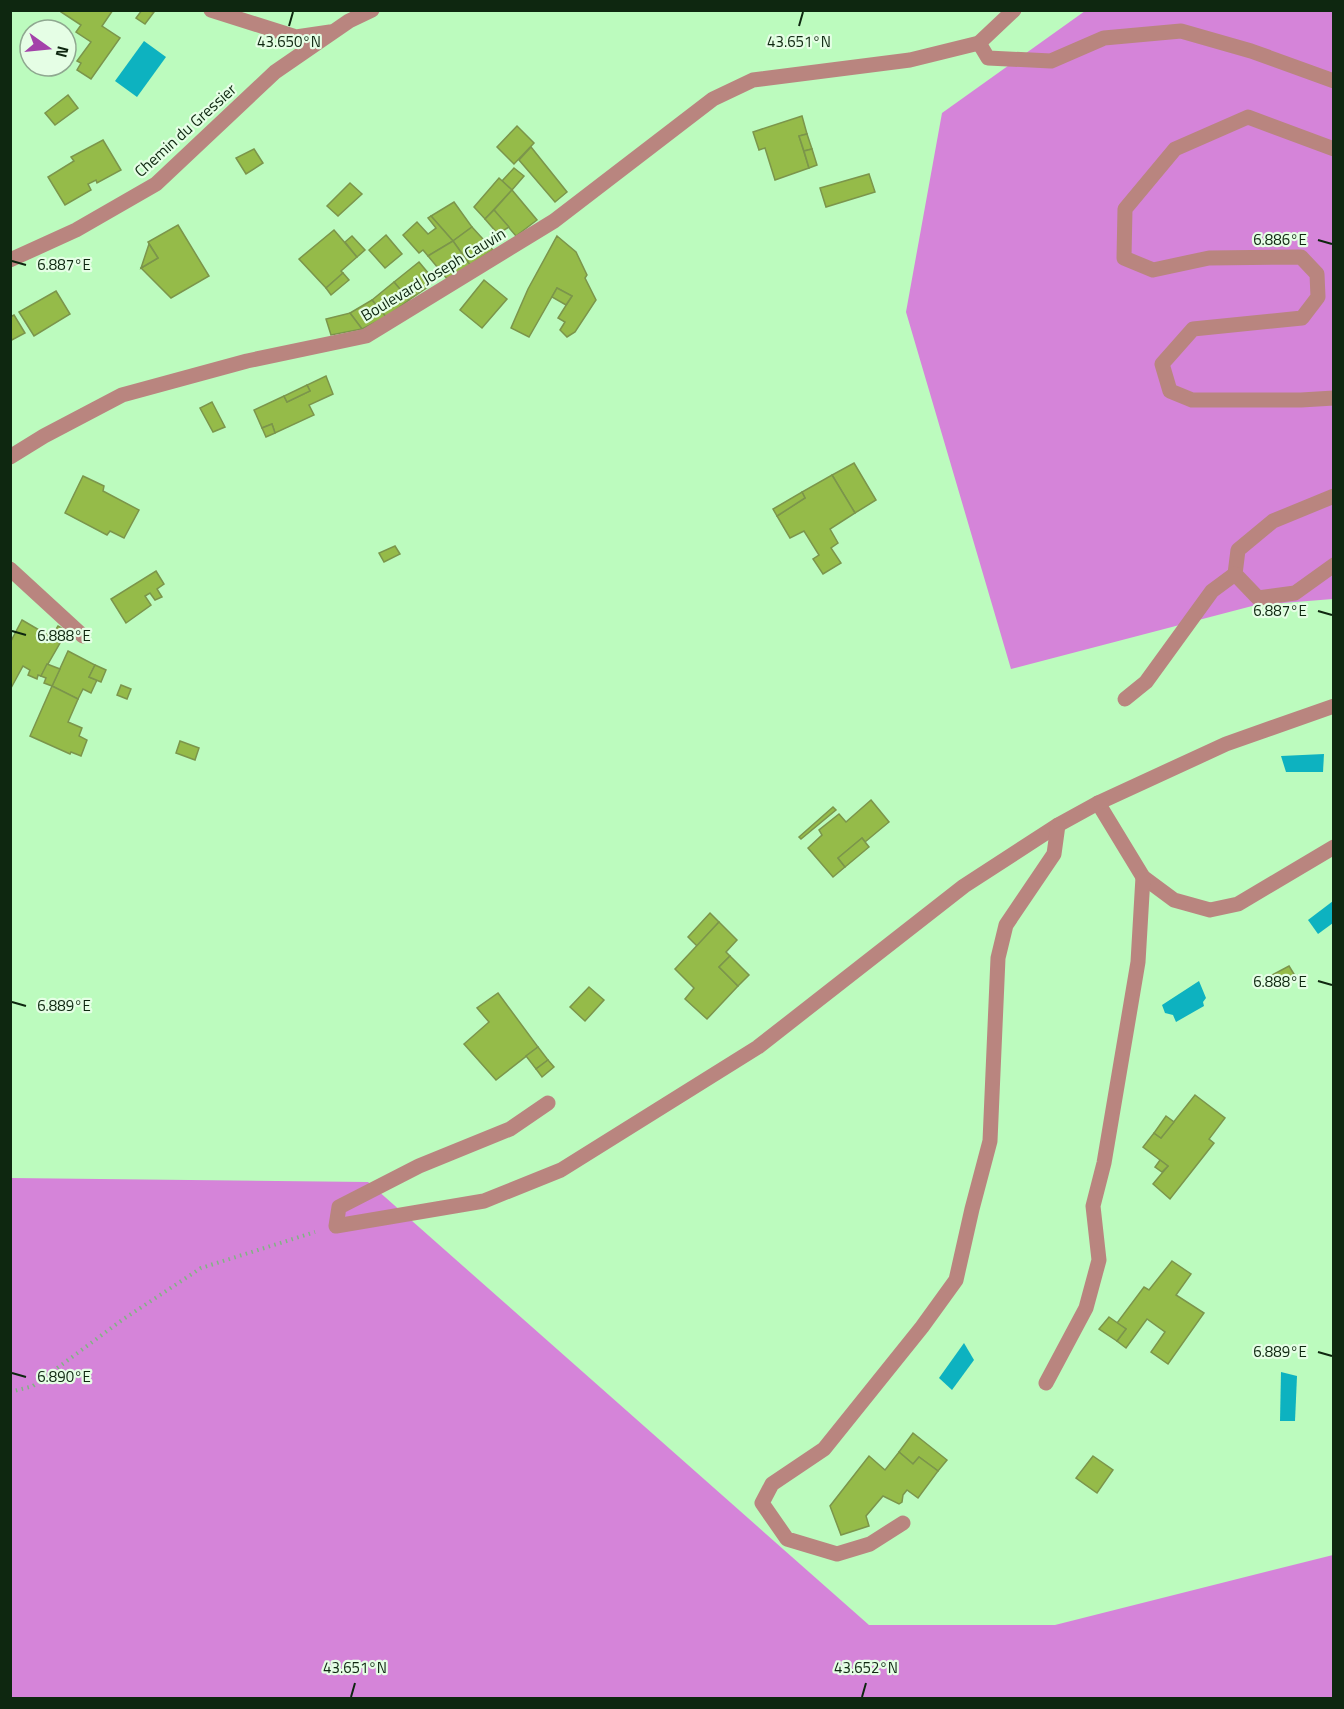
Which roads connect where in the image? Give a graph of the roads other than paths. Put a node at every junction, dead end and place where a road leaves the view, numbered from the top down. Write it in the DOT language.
graph roads {
  1 [pos="211,10"];
  2 [pos="372,10"];
  3 [pos="1014,10"];
  4 [pos="336,30"];
  5 [pos="979,43"];
  6 [pos="1334,81"];
  7 [pos="1334,149"];
  8 [pos="10,260"];
  9 [pos="1334,398"];
  10 [pos="10,457"];
  11 [pos="1334,496"];
  12 [pos="1334,565"];
  13 [pos="10,569"];
  14 [pos="1235,574"];
  15 [pos="83,636"];
  16 [pos="1125,699"];
  17 [pos="1334,706"];
  18 [pos="1098,803"];
  19 [pos="1058,825"];
  20 [pos="1334,847"];
  21 [pos="1143,877"];
  22 [pos="548,1103"];
  23 [pos="1046,1383"];
  24 [pos="903,1523"];
  1 -- 4 [label="street"];
  2 -- 4 [label="street, Chemin du Gressier"];
  3 -- 5 [label="street"];
  4 -- 8 [label="street, Chemin du Gressier"];
  5 -- 6 [label="street"];
  5 -- 10 [label="street, Boulevard Joseph Cauvin"];
  7 -- 9 [label="street"];
  11 -- 14 [label="street"];
  12 -- 14 [label="street"];
  13 -- 15 [label="street"];
  14 -- 16 [label="street"];
  17 -- 18 [label="street"];
  18 -- 19 [label="street"];
  18 -- 21 [label="street"];
  19 -- 22 [label="street"];
  19 -- 24 [label="street"];
  20 -- 21 [label="street"];
  21 -- 23 [label="street"];
}
